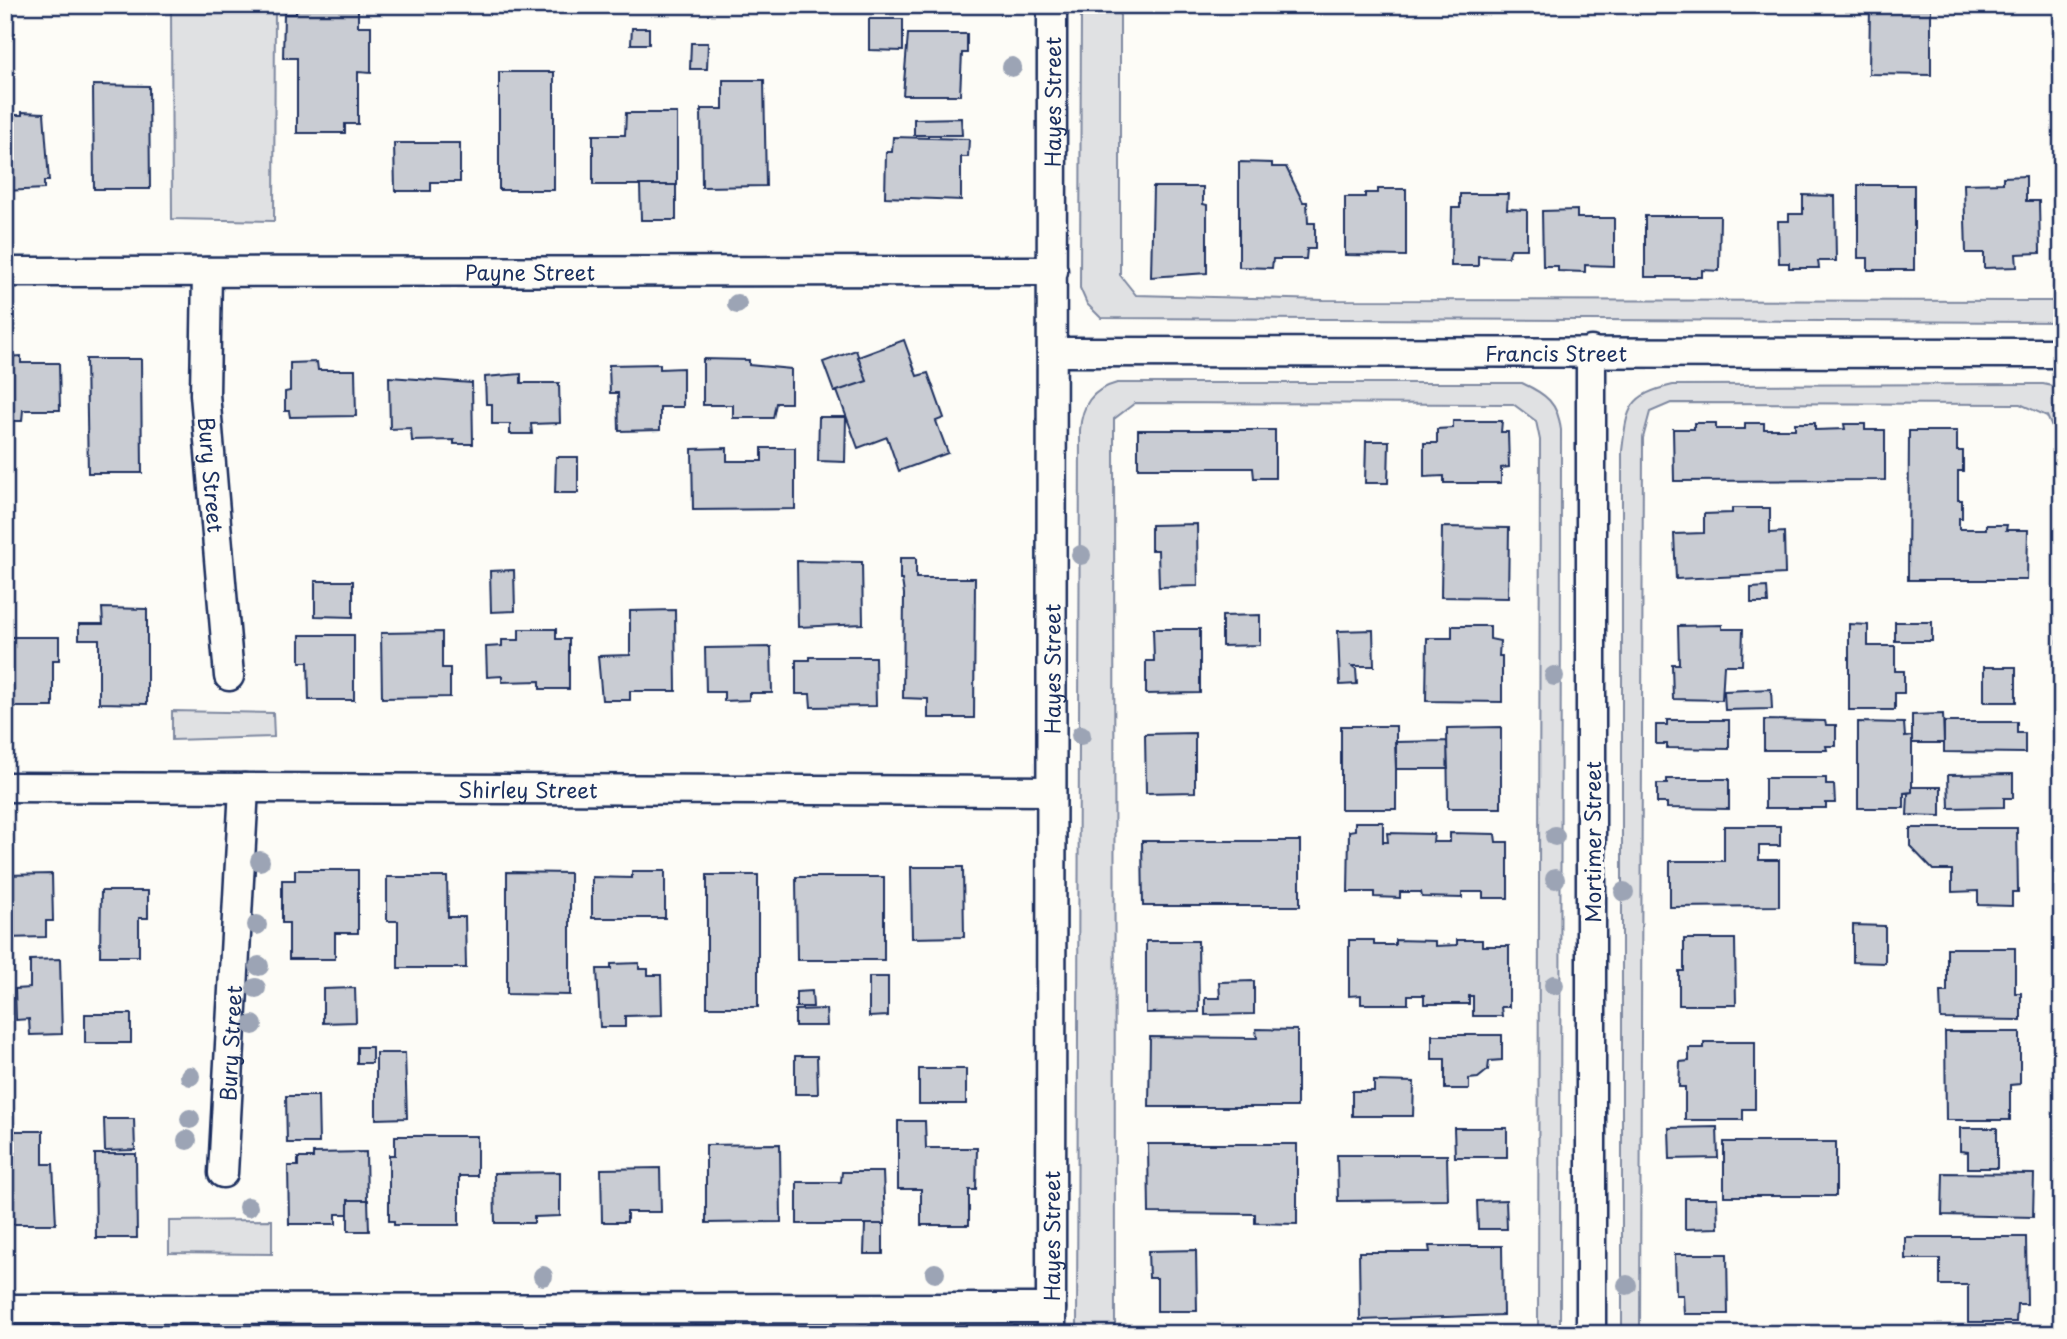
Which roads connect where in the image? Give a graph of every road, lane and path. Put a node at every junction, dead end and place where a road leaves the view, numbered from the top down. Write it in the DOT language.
graph roads {
  1 [pos="1052,5"];
  2 [pos="1053,271"];
  3 [pos="5,272"];
  4 [pos="207,272"];
  5 [pos="1591,351"];
  6 [pos="1052,352"];
  7 [pos="2062,353"];
  8 [pos="229,676"];
  9 [pos="5,787"];
  10 [pos="244,788"];
  11 [pos="1050,791"];
  12 [pos="223,1173"];
  13 [pos="5,1309"];
  14 [pos="219,1320"];
  15 [pos="1051,1321"];
  16 [pos="1591,1334"];
  1 -- 2 [label="street, Hayes Street"];
  2 -- 4 [label="street, Payne Street"];
  2 -- 6 [label="street, Hayes Street"];
  3 -- 4 [label="street, Payne Street"];
  4 -- 8 [label="street, Bury Street"];
  5 -- 6 [label="street, Francis Street"];
  5 -- 7 [label="street, Francis Street"];
  5 -- 16 [label="street, Mortimer Street"];
  6 -- 11 [label="street, Hayes Street"];
  9 -- 10 [label="street, Shirley Street"];
  10 -- 11 [label="street, Shirley Street"];
  10 -- 12 [label="street, Bury Street"];
  11 -- 15 [label="street, Hayes Street"];
  13 -- 14 [label="street"];
  14 -- 15 [label="street"];
}
